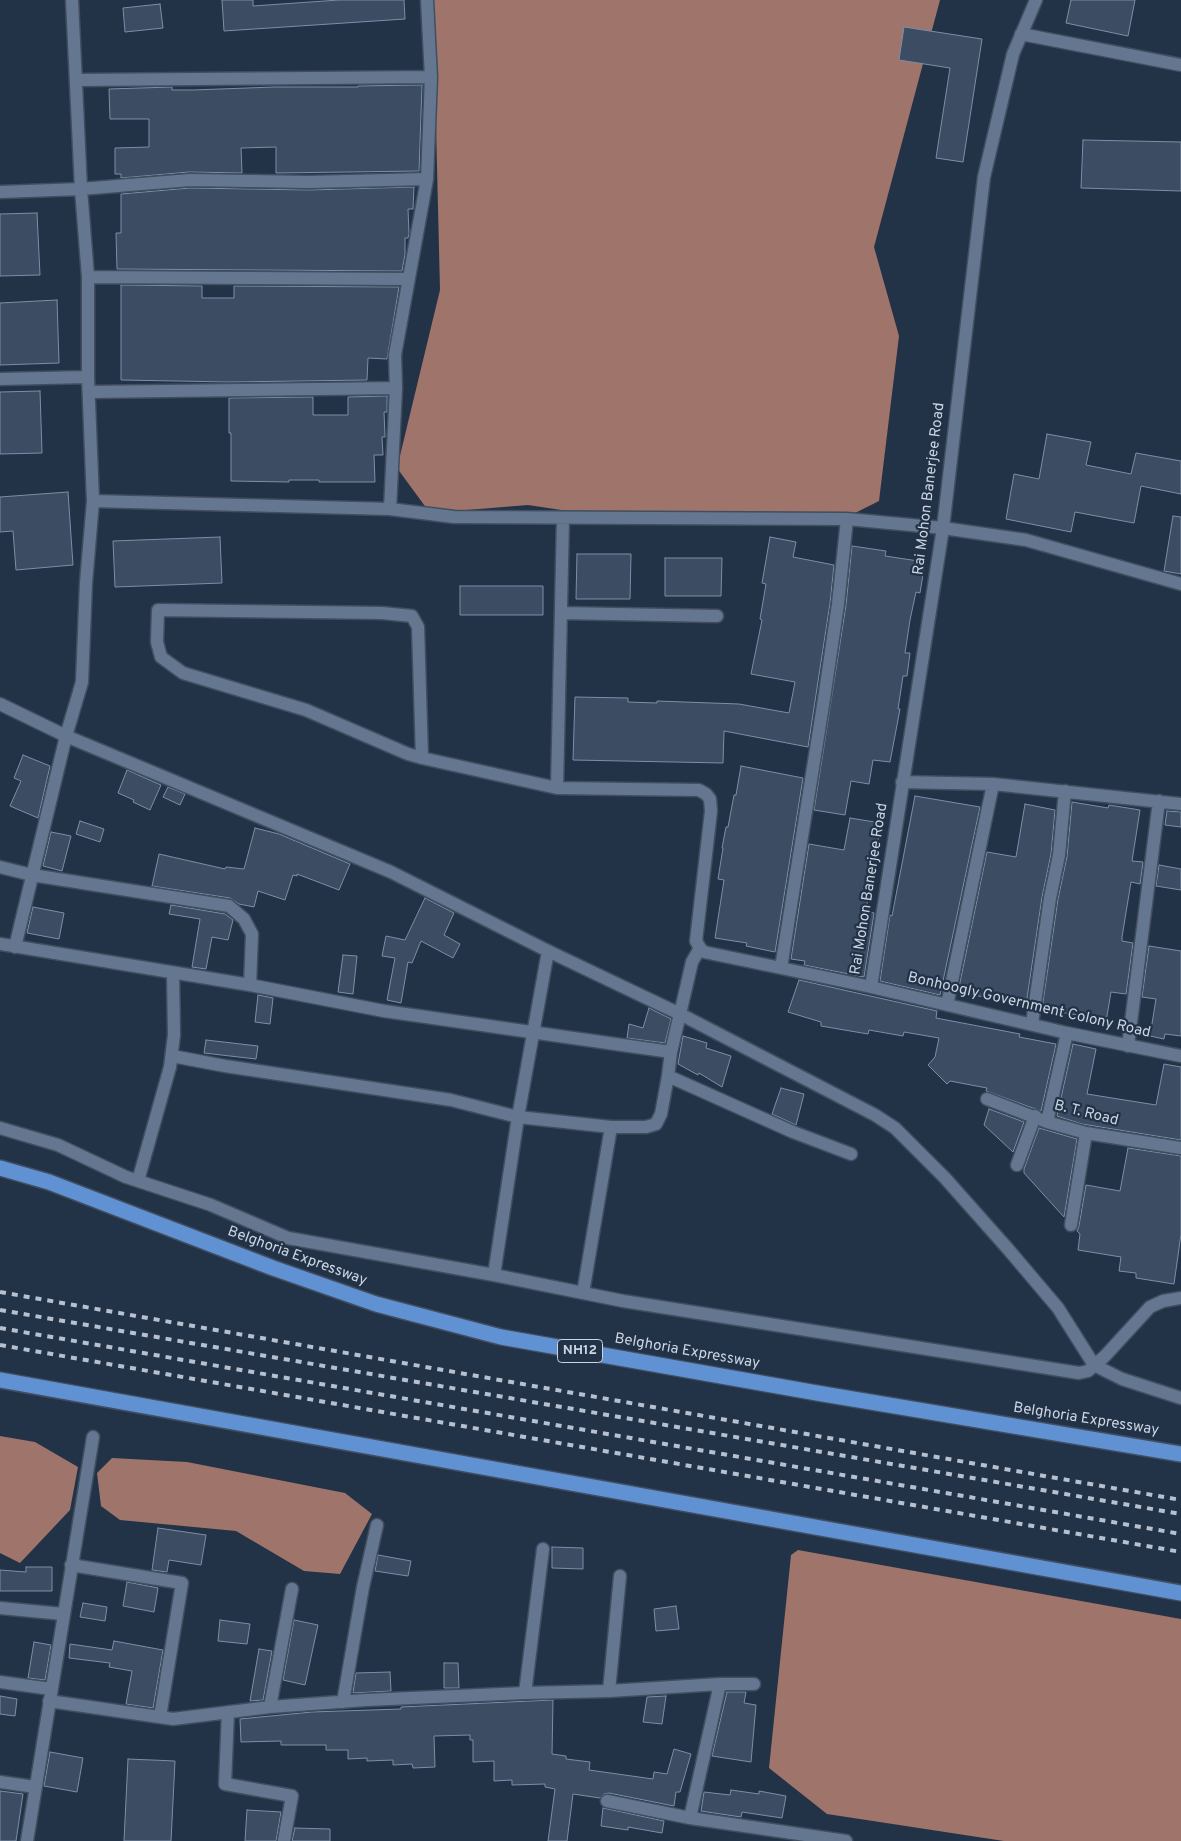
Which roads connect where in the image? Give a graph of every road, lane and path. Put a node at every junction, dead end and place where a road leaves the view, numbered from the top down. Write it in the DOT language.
graph roads {
  1 [pos="72,0"];
  2 [pos="427,0"];
  3 [pos="1036,0"];
  4 [pos="1021,34"];
  5 [pos="1181,64"];
  6 [pos="431,77"];
  7 [pos="77,80"];
  8 [pos="427,179"];
  9 [pos="81,189"];
  10 [pos="0,192"];
  11 [pos="88,277"];
  12 [pos="408,279"];
  13 [pos="88,377"];
  14 [pos="0,379"];
  15 [pos="396,388"];
  16 [pos="89,392"];
  17 [pos="93,501"];
  18 [pos="390,509"];
  19 [pos="563,518"];
  20 [pos="847,519"];
  21 [pos="943,528"];
  22 [pos="1181,584"];
  23 [pos="561,613"];
  24 [pos="717,616"];
  25 [pos="0,704"];
  26 [pos="66,736"];
  27 [pos="422,758"];
  28 [pos="902,782"];
  29 [pos="993,784"];
  30 [pos="556,788"];
  31 [pos="1065,791"];
  32 [pos="1159,801"];
  33 [pos="1181,804"];
  34 [pos="0,867"];
  35 [pos="32,875"];
  36 [pos="0,944"];
  37 [pos="15,947"];
  38 [pos="700,948"];
  39 [pos="548,951"];
  40 [pos="780,968"];
  41 [pos="173,973"];
  42 [pos="250,986"];
  43 [pos="871,987"];
  44 [pos="947,1005"];
  45 [pos="682,1008"];
  46 [pos="1032,1024"];
  47 [pos="533,1033"];
  48 [pos="1067,1033"];
  49 [pos="1128,1046"];
  50 [pos="671,1052"];
  51 [pos="172,1056"];
  52 [pos="1181,1056"];
  53 [pos="668,1076"];
  54 [pos="987,1099"];
  55 [pos="518,1117"];
  56 [pos="1041,1119"];
  57 [pos="612,1127"];
  58 [pos="0,1128"];
  59 [pos="1086,1133"];
  60 [pos="1181,1148"];
  61 [pos="851,1154"];
  62 [pos="1017,1165"];
  63 [pos="0,1168"];
  64 [pos="138,1181"];
  65 [pos="1071,1225"];
  66 [pos="494,1274"];
  67 [pos="583,1293"];
  68 [pos="1181,1298"];
  69 [pos="1094,1365"];
  70 [pos="0,1380"];
  71 [pos="1181,1398"];
  72 [pos="93,1437"];
  73 [pos="1181,1454"];
  74 [pos="377,1525"];
  75 [pos="543,1549"];
  76 [pos="71,1564"];
  77 [pos="620,1576"];
  78 [pos="292,1589"];
  79 [pos="1181,1593"];
  80 [pos="0,1608"];
  81 [pos="63,1614"];
  82 [pos="0,1682"];
  83 [pos="720,1684"];
  84 [pos="754,1684"];
  85 [pos="608,1691"];
  86 [pos="525,1693"];
  87 [pos="50,1695"];
  88 [pos="343,1702"];
  89 [pos="270,1707"];
  90 [pos="228,1712"];
  91 [pos="160,1718"];
  92 [pos="0,1782"];
  93 [pos="35,1787"];
  94 [pos="608,1801"];
  95 [pos="690,1818"];
  96 [pos="27,1841"];
  97 [pos="284,1841"];
  98 [pos="846,1841"];
  1 -- 7 [label="street"];
  2 -- 6 [label="street"];
  3 -- 4 [label="street, Rai Mohon Banerjee Road"];
  4 -- 5 [label="street"];
  4 -- 21 [label="street, Rai Mohon Banerjee Road"];
  6 -- 7 [label="street"];
  6 -- 8 [label="street"];
  7 -- 9 [label="street"];
  8 -- 9 [label="street"];
  8 -- 12 [label="street"];
  9 -- 10 [label="street"];
  9 -- 11 [label="street"];
  11 -- 12 [label="street"];
  11 -- 13 [label="street"];
  12 -- 15 [label="street"];
  13 -- 14 [label="street"];
  13 -- 16 [label="street"];
  15 -- 16 [label="street"];
  15 -- 18 [label="street"];
  16 -- 17 [label="street"];
  17 -- 18 [label="street"];
  17 -- 26 [label="street"];
  18 -- 19 [label="street"];
  19 -- 20 [label="street"];
  19 -- 23 [label="street"];
  20 -- 21 [label="street"];
  20 -- 40 [label="street"];
  21 -- 22 [label="street"];
  21 -- 28 [label="street, Rai Mohon Banerjee Road"];
  23 -- 24 [label="street"];
  23 -- 30 [label="street"];
  25 -- 26 [label="street"];
  26 -- 35 [label="street"];
  26 -- 39 [label="street"];
  27 -- 27 [label="street"];
  27 -- 30 [label="street"];
  28 -- 29 [label="street"];
  28 -- 43 [label="street, Rai Mohon Banerjee Road"];
  29 -- 31 [label="street"];
  29 -- 44 [label="street"];
  30 -- 38 [label="street"];
  31 -- 32 [label="street"];
  31 -- 46 [label="street"];
  32 -- 33 [label="street"];
  32 -- 49 [label="street"];
  34 -- 35 [label="street"];
  35 -- 37 [label="street"];
  35 -- 42 [label="street"];
  36 -- 37 [label="street"];
  37 -- 41 [label="street"];
  38 -- 40 [label="street, Bonhoogly Government Colony Road"];
  38 -- 45 [label="street"];
  39 -- 45 [label="street"];
  39 -- 47 [label="street"];
  40 -- 43 [label="street, Bonhoogly Government Colony Road"];
  41 -- 42 [label="street"];
  41 -- 51 [label="street"];
  42 -- 47 [label="street"];
  43 -- 44 [label="street, Bonhoogly Government Colony Road"];
  44 -- 46 [label="street, Bonhoogly Government Colony Road"];
  45 -- 50 [label="street"];
  45 -- 69 [label="street"];
  46 -- 48 [label="street, Bonhoogly Government Colony Road"];
  47 -- 50 [label="street"];
  47 -- 55 [label="street"];
  48 -- 49 [label="street, Bonhoogly Government Colony Road"];
  48 -- 56 [label="street"];
  49 -- 52 [label="street, Bonhoogly Government Colony Road"];
  50 -- 53 [label="street"];
  51 -- 55 [label="street"];
  51 -- 64 [label="street"];
  53 -- 57 [label="street"];
  53 -- 61 [label="street"];
  54 -- 56 [label="street, B. T. Road"];
  55 -- 57 [label="street"];
  55 -- 66 [label="street"];
  56 -- 59 [label="street, B. T. Road"];
  56 -- 62 [label="street"];
  57 -- 67 [label="street"];
  58 -- 64 [label="street"];
  59 -- 60 [label="street, B. T. Road"];
  59 -- 65 [label="street"];
  63 -- 73 [label="highway, Belghoria Expressway / NH12"];
  64 -- 66 [label="street"];
  66 -- 67 [label="street"];
  67 -- 69 [label="street"];
  68 -- 69 [label="street"];
  69 -- 71 [label="street"];
  70 -- 79 [label="highway"];
  72 -- 76 [label="street"];
  74 -- 88 [label="street"];
  75 -- 86 [label="street"];
  76 -- 81 [label="street"];
  76 -- 91 [label="street"];
  77 -- 85 [label="street"];
  78 -- 89 [label="street"];
  80 -- 81 [label="street"];
  81 -- 87 [label="street"];
  82 -- 87 [label="street"];
  83 -- 84 [label="street"];
  83 -- 85 [label="street"];
  83 -- 95 [label="street"];
  85 -- 86 [label="street"];
  86 -- 88 [label="street"];
  87 -- 91 [label="street"];
  87 -- 93 [label="street"];
  88 -- 89 [label="street"];
  89 -- 90 [label="street"];
  90 -- 91 [label="street"];
  90 -- 97 [label="street"];
  92 -- 93 [label="street"];
  93 -- 96 [label="street"];
  94 -- 95 [label="street"];
  95 -- 98 [label="street"];
}
